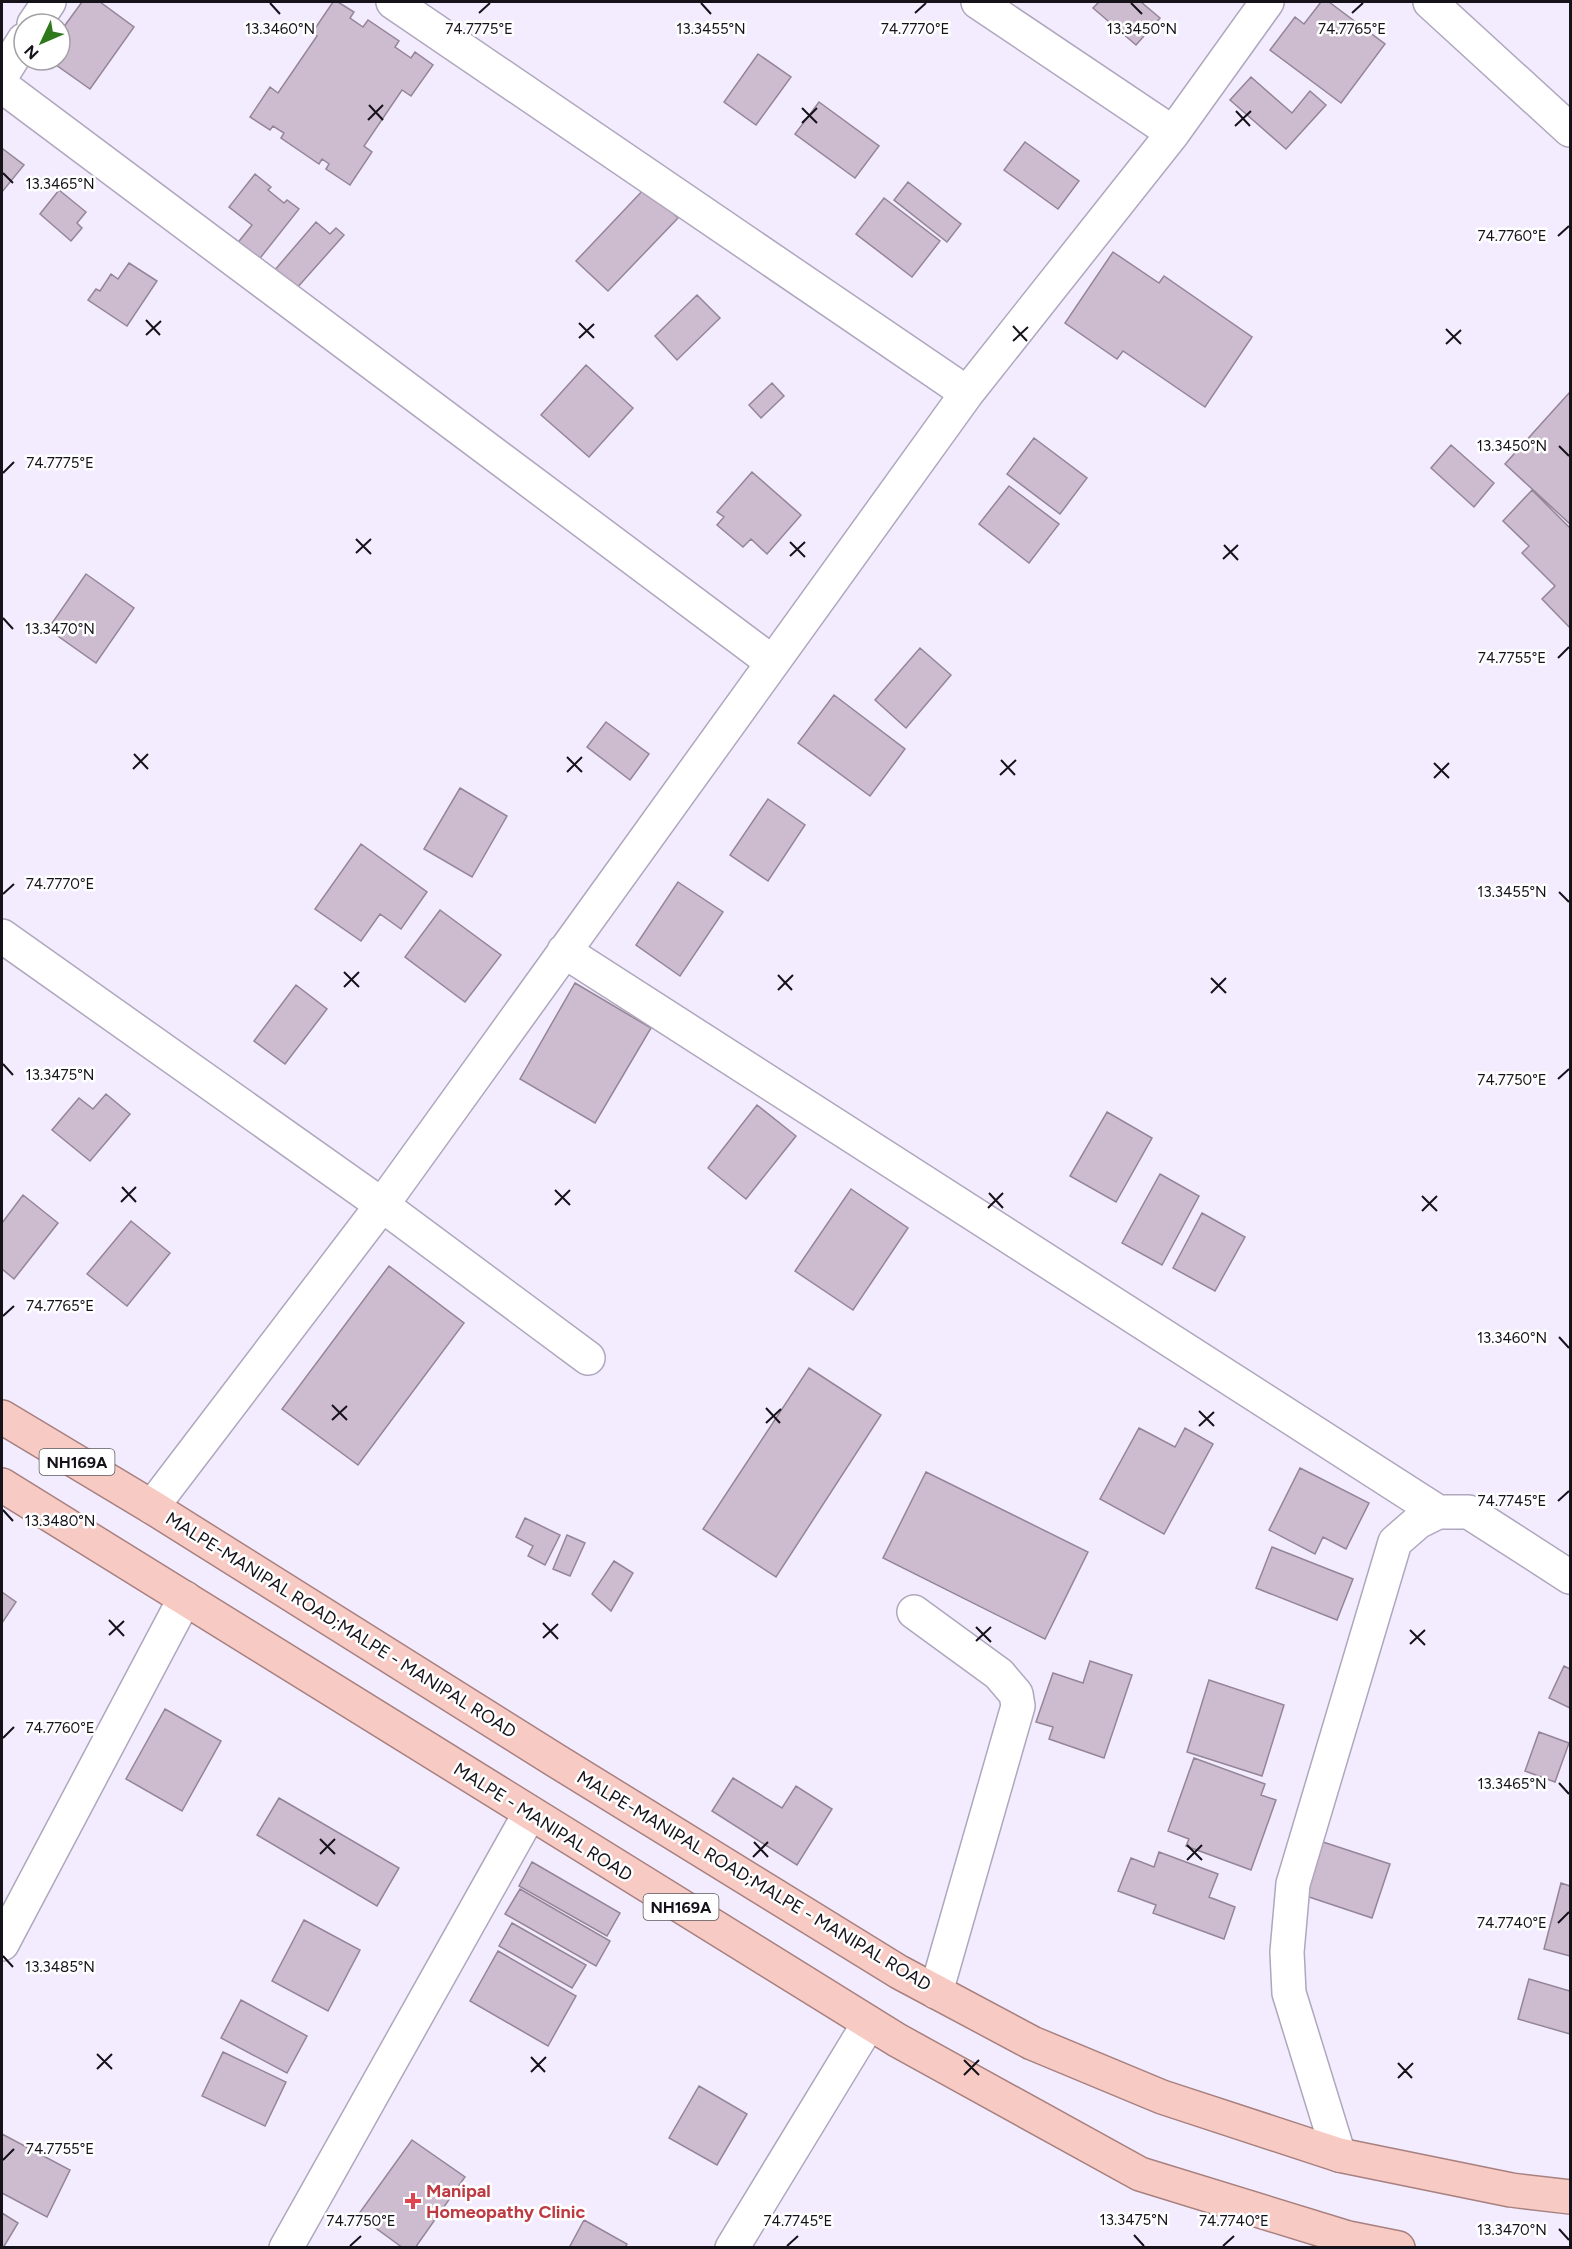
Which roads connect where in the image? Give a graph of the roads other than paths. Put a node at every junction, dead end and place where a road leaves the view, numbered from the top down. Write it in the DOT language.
graph roads {
  1 [pos="393,2"];
  2 [pos="978,2"];
  3 [pos="1267,2"];
  4 [pos="1430,2"];
  5 [pos="12,59"];
  6 [pos="2,75"];
  7 [pos="2,86"];
  8 [pos="1570,130"];
  9 [pos="1173,134"];
  10 [pos="967,393"];
  11 [pos="772,662"];
  12 [pos="2,936"];
  13 [pos="564,951"];
  14 [pos="382,1205"];
  15 [pos="588,1358"];
  16 [pos="2,1417"];
  17 [pos="2,1485"];
  18 [pos="152,1507"];
  19 [pos="1438,1512"];
  20 [pos="1570,1577"];
  21 [pos="185,1598"];
  22 [pos="914,1612"];
  23 [pos="530,1813"];
  24 [pos="2,1944"];
  25 [pos="936,1992"];
  26 [pos="869,2023"];
  27 [pos="1339,2155"];
  28 [pos="1570,2196"];
  29 [pos="286,2247"];
  30 [pos="732,2247"];
  31 [pos="1398,2247"];
  1 -- 10 [label="street"];
  2 -- 9 [label="street"];
  3 -- 9 [label="street"];
  4 -- 8 [label="street"];
  5 -- 6 [label="street"];
  7 -- 11 [label="street"];
  9 -- 10 [label="street"];
  10 -- 11 [label="street"];
  11 -- 13 [label="street"];
  12 -- 14 [label="street"];
  13 -- 14 [label="street"];
  13 -- 19 [label="street"];
  14 -- 15 [label="street"];
  14 -- 18 [label="street"];
  16 -- 18 [label="highway, MALPE-MANIPAL ROAD;MALPE - MANIPAL ROAD / NH169A"];
  17 -- 21 [label="highway, MALPE - MANIPAL ROAD / NH169A"];
  18 -- 25 [label="highway, MALPE-MANIPAL ROAD;MALPE - MANIPAL ROAD / NH169A"];
  19 -- 20 [label="street"];
  19 -- 27 [label="street"];
  21 -- 23 [label="highway, MALPE - MANIPAL ROAD / NH169A"];
  21 -- 24 [label="street"];
  22 -- 25 [label="street"];
  23 -- 26 [label="highway, MALPE - MANIPAL ROAD / NH169A"];
  23 -- 29 [label="street"];
  25 -- 27 [label="highway, MALPE-MANIPAL ROAD;MALPE - MANIPAL ROAD / NH169A"];
  26 -- 30 [label="street"];
  26 -- 31 [label="highway, MALPE - MANIPAL ROAD / NH169A"];
  27 -- 28 [label="highway, MALPE-MANIPAL ROAD;MALPE - MANIPAL ROAD / NH169A"];
}
